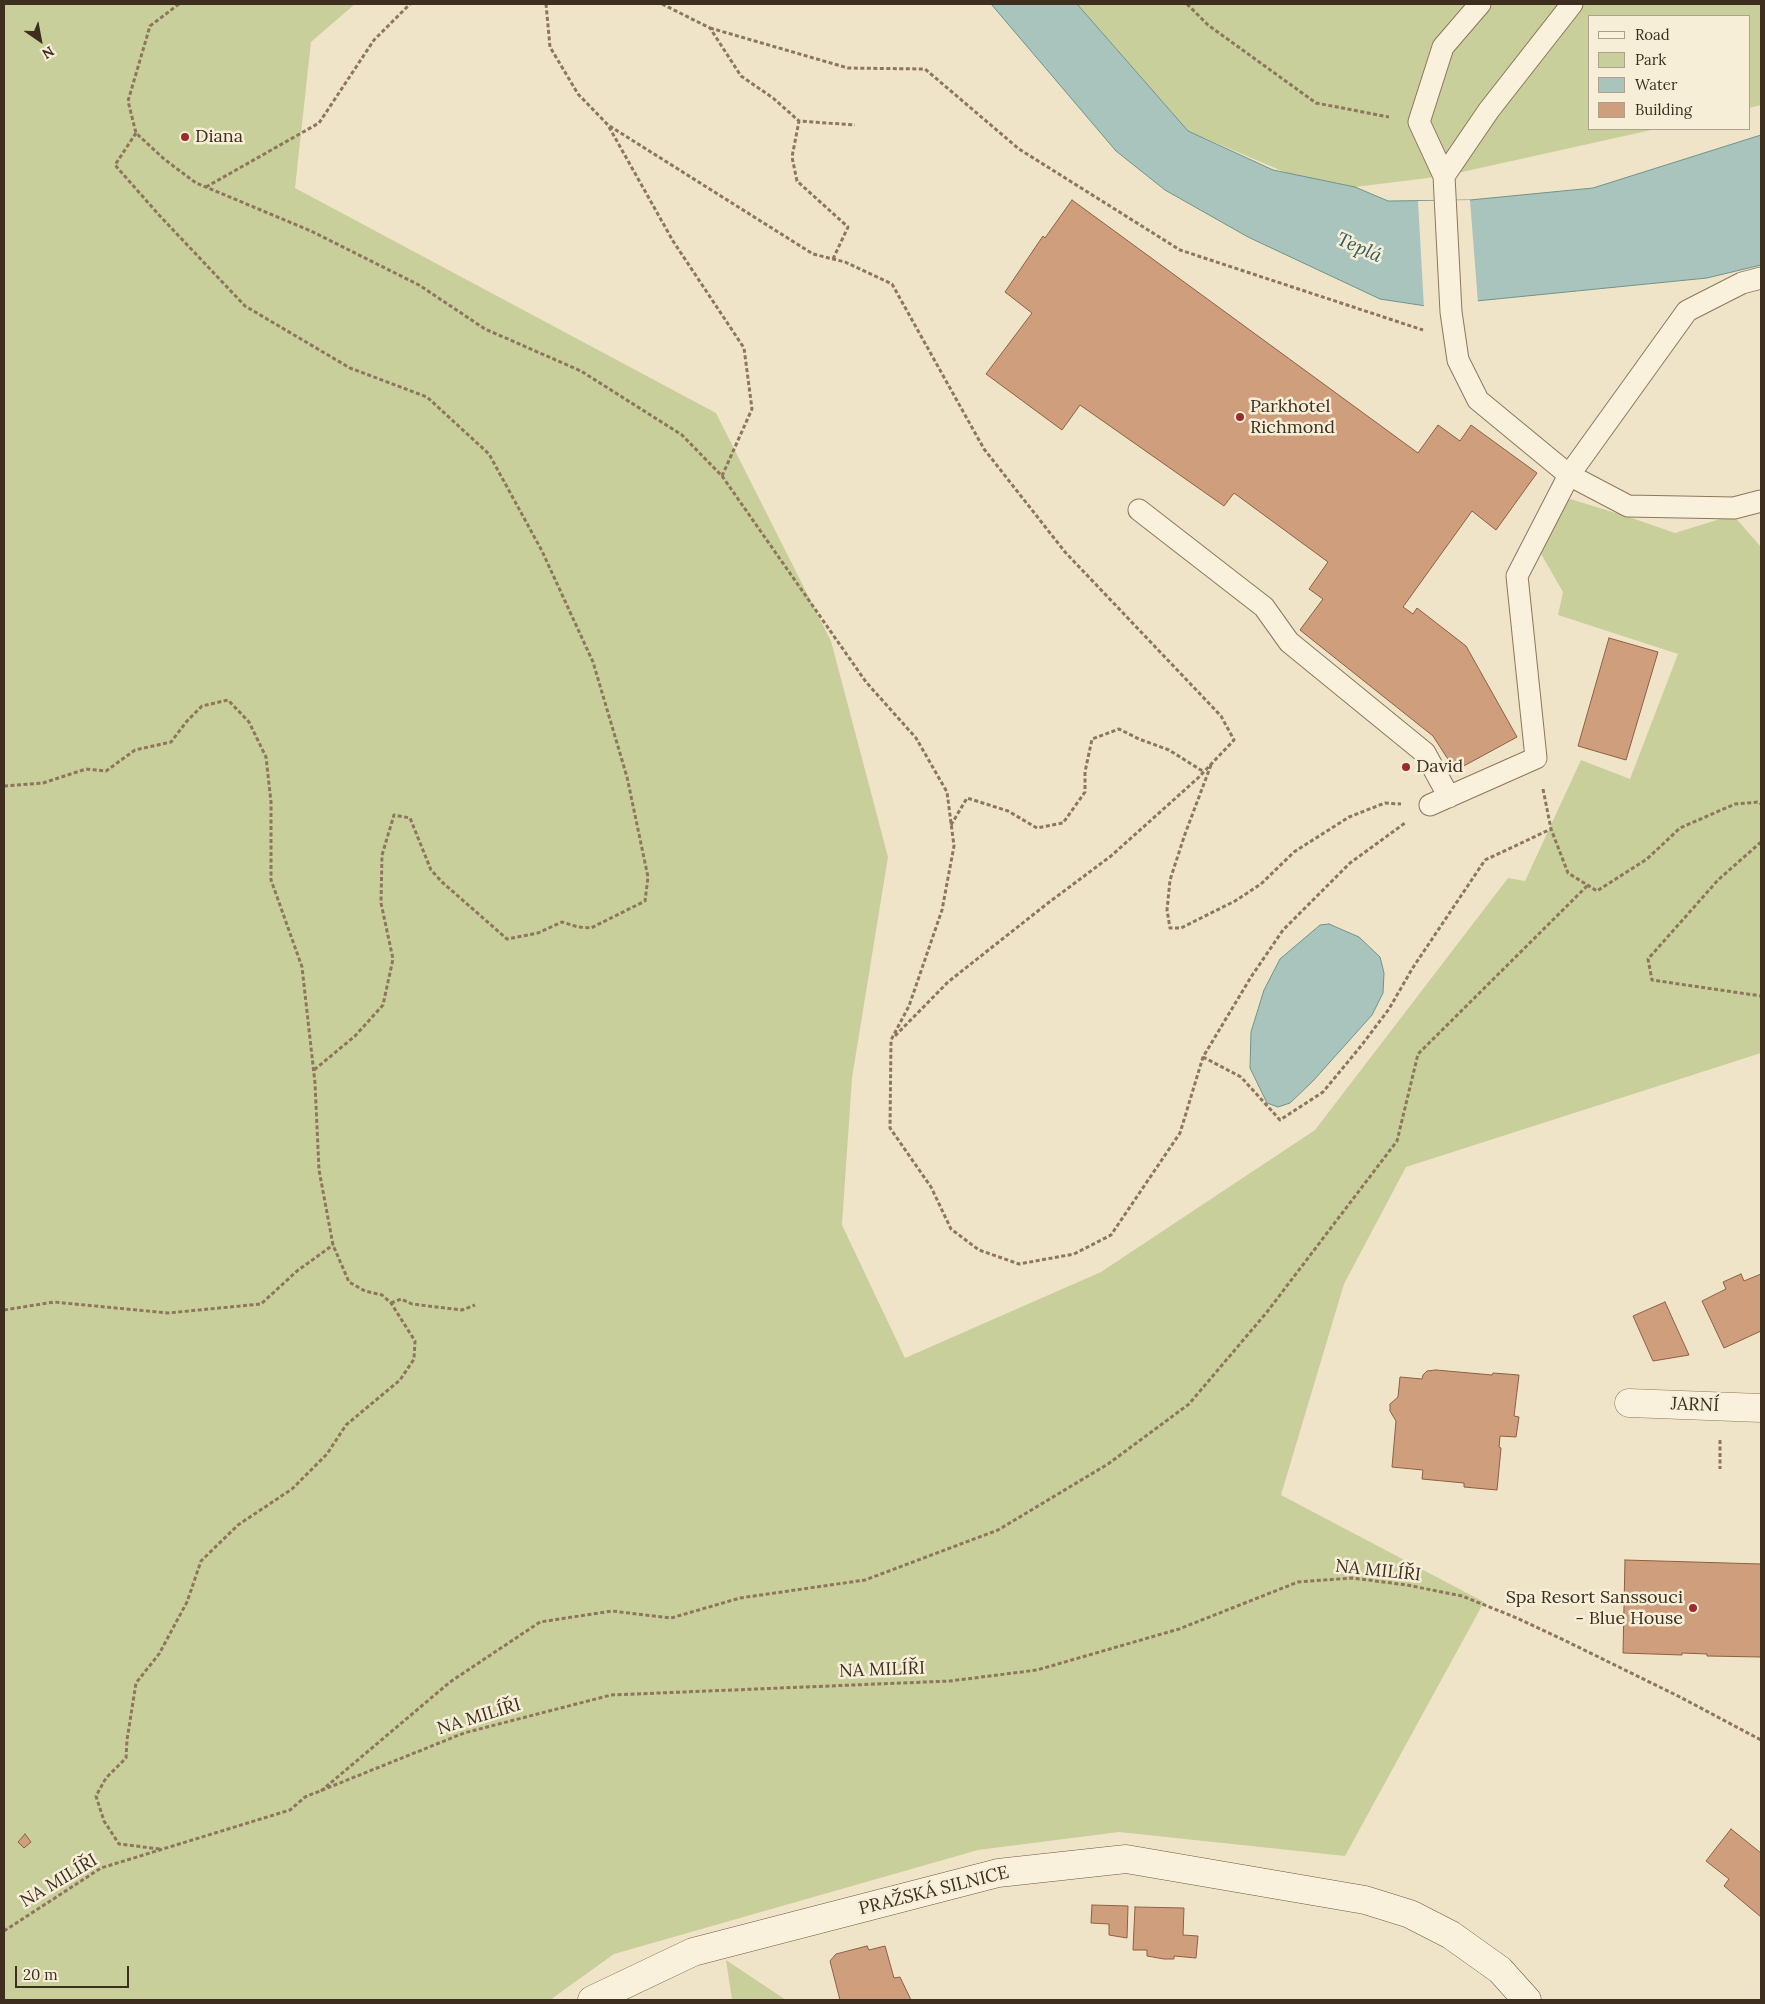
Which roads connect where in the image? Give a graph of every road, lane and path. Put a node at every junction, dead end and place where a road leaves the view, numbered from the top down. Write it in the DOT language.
graph roads {
  1 [pos="179,4"];
  2 [pos="410,4"];
  3 [pos="546,4"];
  4 [pos="662,4"];
  5 [pos="1188,4"];
  6 [pos="1480,4"];
  7 [pos="1572,4"];
  8 [pos="710,28"];
  9 [pos="800,121"];
  10 [pos="1419,122"];
  11 [pos="608,125"];
  12 [pos="855,125"];
  13 [pos="136,133"];
  14 [pos="1444,176"];
  15 [pos="205,187"];
  16 [pos="833,259"];
  17 [pos="1761,278"];
  18 [pos="1455,341"];
  19 [pos="1569,475"];
  20 [pos="722,476"];
  21 [pos="1761,501"];
  22 [pos="1139,510"];
  23 [pos="1536,758"];
  24 [pos="1211,764"];
  25 [pos="1204,772"];
  26 [pos="4,786"];
  27 [pos="1439,801"];
  28 [pos="1761,804"];
  29 [pos="951,825"];
  30 [pos="1551,829"];
  31 [pos="1761,842"];
  32 [pos="1588,885"];
  33 [pos="1761,996"];
  34 [pos="892,1040"];
  35 [pos="1203,1058"];
  36 [pos="314,1070"];
  37 [pos="333,1245"];
  38 [pos="390,1303"];
  39 [pos="475,1305"];
  40 [pos="4,1310"];
  41 [pos="1629,1403"];
  42 [pos="1761,1408"];
  43 [pos="1720,1433"];
  44 [pos="1720,1469"];
  45 [pos="1761,1740"];
  46 [pos="319,1793"];
  47 [pos="163,1849"];
  48 [pos="4,1931"];
  49 [pos="592,2000"];
  50 [pos="1527,2000"];
  1 -- 13 [label="path"];
  2 -- 15 [label="path"];
  3 -- 11 [label="path"];
  4 -- 8 [label="path"];
  5 -- 10 [label="path"];
  6 -- 10 [label="lane"];
  7 -- 14 [label="lane"];
  8 -- 9 [label="path"];
  8 -- 18 [label="path"];
  9 -- 12 [label="path"];
  9 -- 16 [label="path"];
  10 -- 14 [label="lane"];
  11 -- 16 [label="path"];
  11 -- 20 [label="path"];
  13 -- 15 [label="path"];
  13 -- 36 [label="path"];
  14 -- 18 [label="lane"];
  15 -- 20 [label="path"];
  16 -- 24 [label="path"];
  17 -- 19 [label="lane"];
  18 -- 19 [label="lane"];
  19 -- 21 [label="lane"];
  19 -- 23 [label="lane"];
  20 -- 29 [label="path"];
  22 -- 27 [label="lane"];
  23 -- 27 [label="lane"];
  23 -- 30 [label="path"];
  24 -- 25 [label="path"];
  24 -- 27 [label="path"];
  25 -- 29 [label="path"];
  25 -- 34 [label="path"];
  26 -- 36 [label="path"];
  27 -- 35 [label="path"];
  28 -- 32 [label="path"];
  29 -- 34 [label="path"];
  30 -- 32 [label="path"];
  30 -- 35 [label="path"];
  31 -- 33 [label="path"];
  32 -- 46 [label="path"];
  34 -- 35 [label="path"];
  36 -- 37 [label="path"];
  37 -- 38 [label="path"];
  37 -- 40 [label="path"];
  38 -- 39 [label="path"];
  38 -- 47 [label="path"];
  41 -- 42 [label="street, JARNÍ"];
  43 -- 44 [label="path"];
  45 -- 46 [label="path, NA MILÍŘI"];
  46 -- 47 [label="path, NA MILÍŘI"];
  47 -- 48 [label="path, NA MILÍŘI"];
  49 -- 50 [label="street, PRAŽSKÁ SILNICE"];
}
